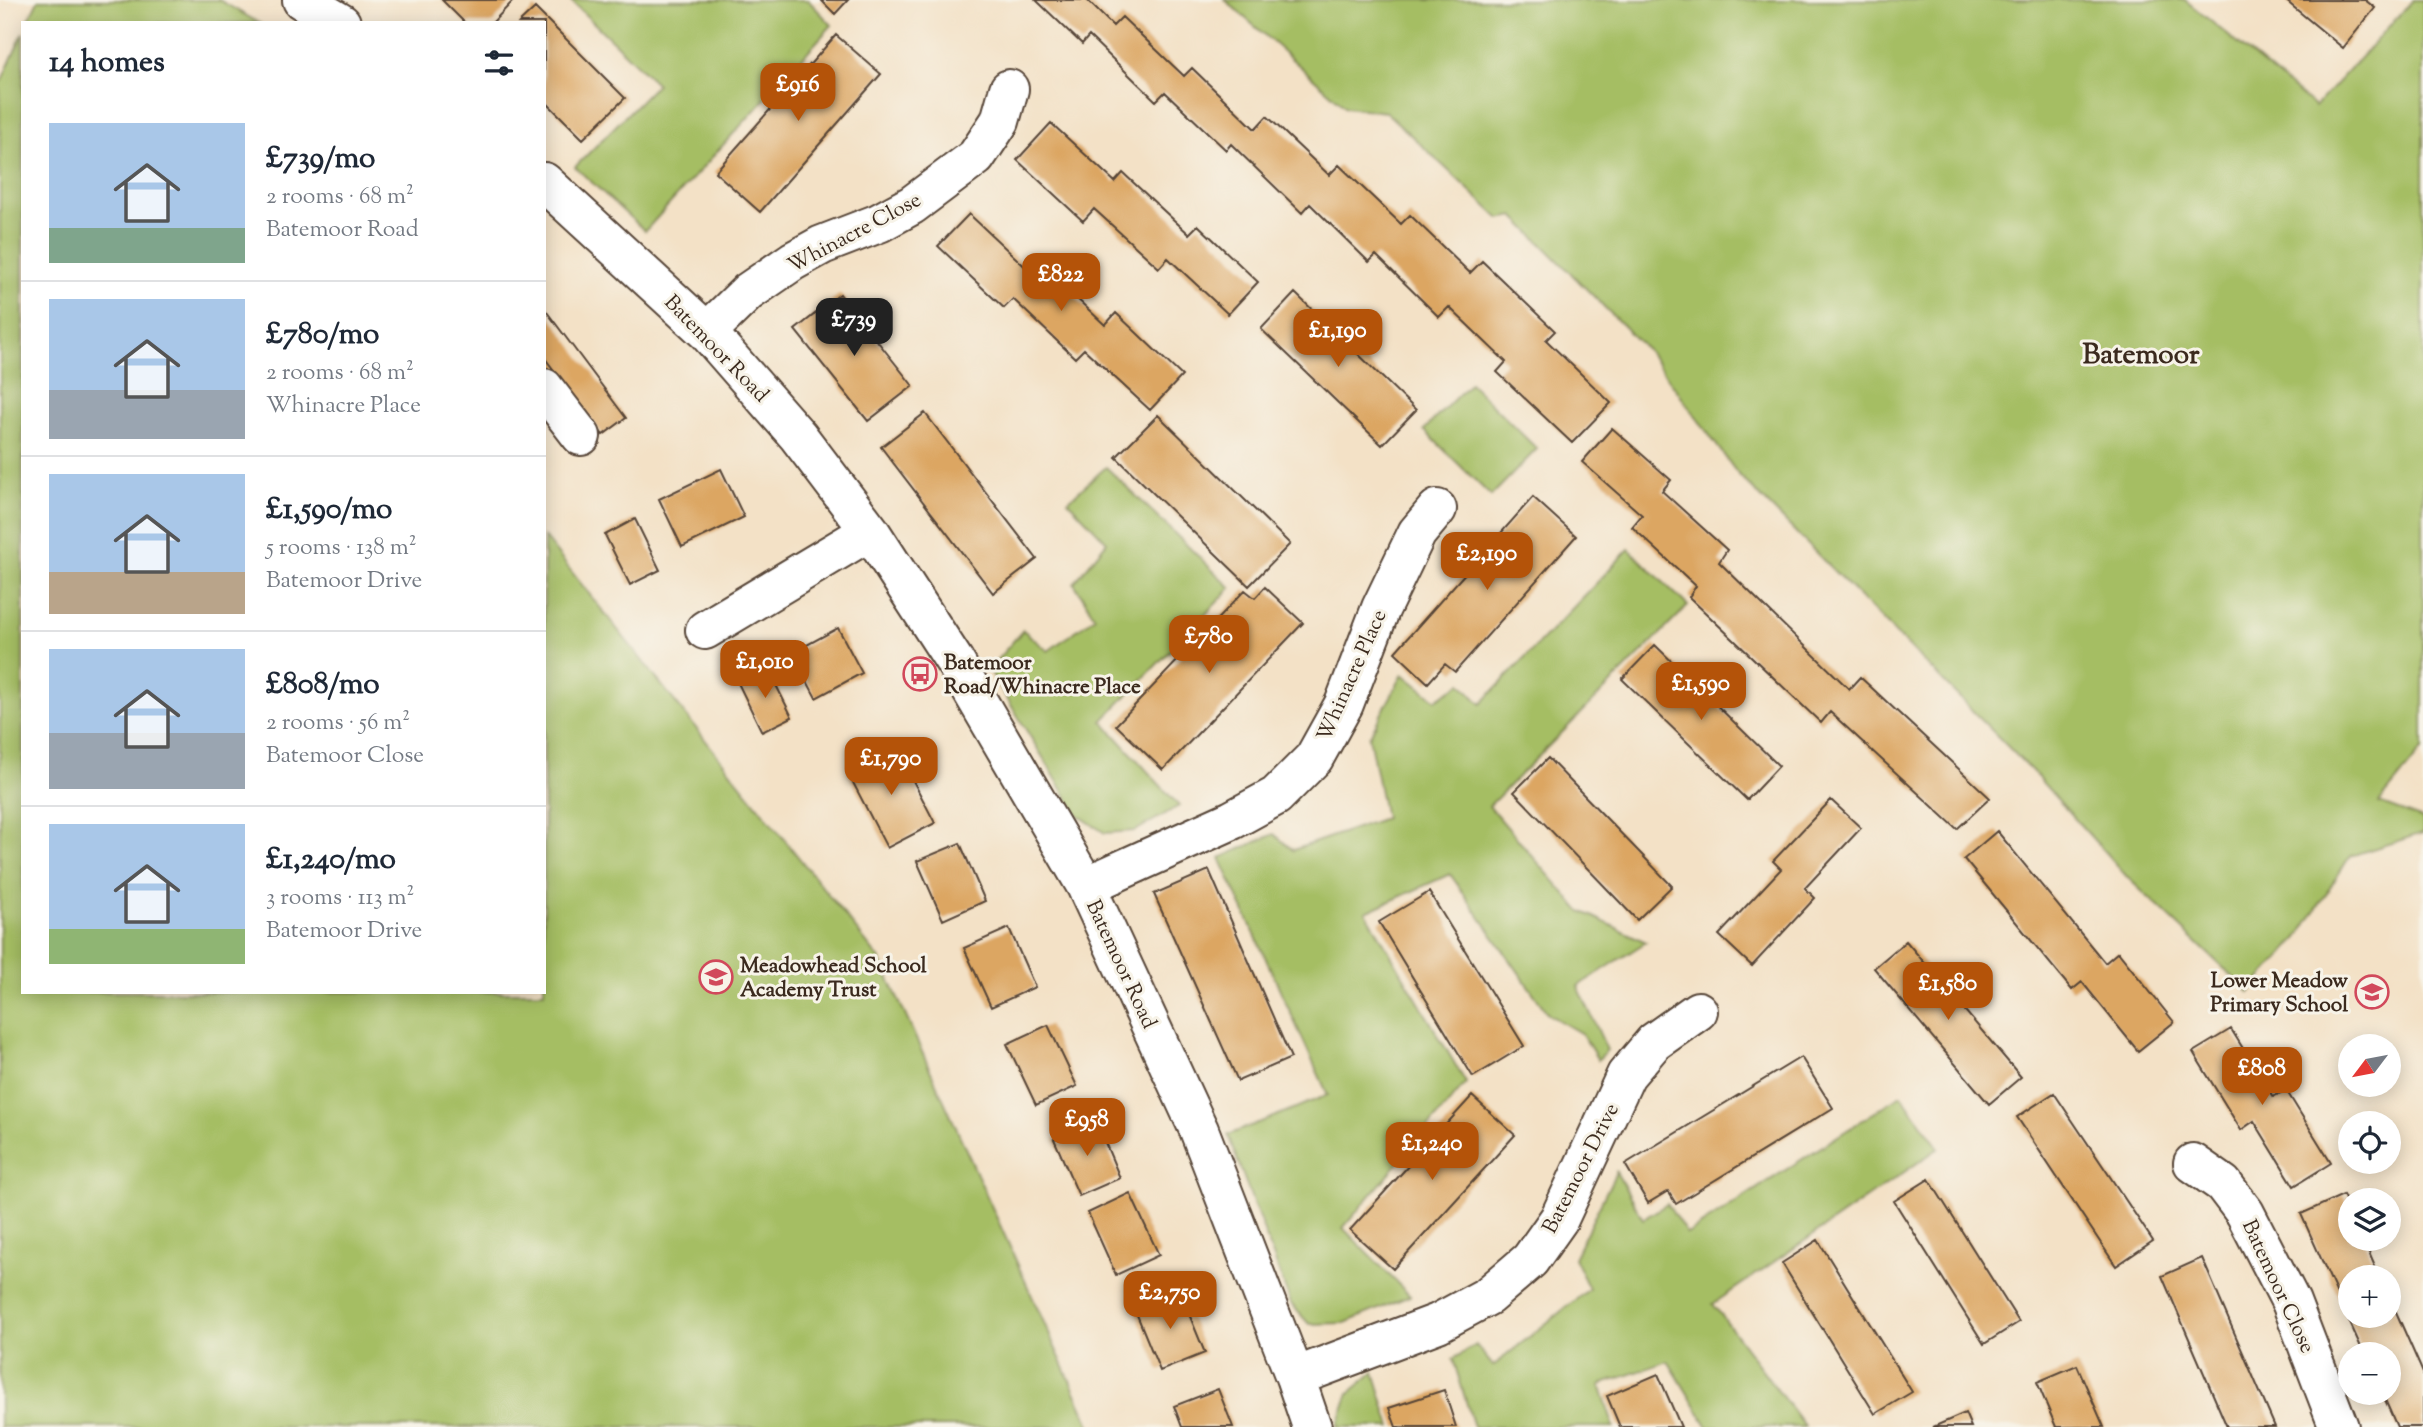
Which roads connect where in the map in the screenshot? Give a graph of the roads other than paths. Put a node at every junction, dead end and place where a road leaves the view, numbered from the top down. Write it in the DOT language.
graph roads {
  1 [pos="302,0"];
  2 [pos="338,21"];
  3 [pos="1009,89"];
  4 [pos="546,184"];
  5 [pos="708,332"];
  6 [pos="546,391"];
  7 [pos="581,436"];
  8 [pos="1437,509"];
  9 [pos="870,530"];
  10 [pos="705,629"];
  11 [pos="1086,886"];
  12 [pos="1698,1012"];
  13 [pos="2193,1163"];
  14 [pos="1295,1377"];
  15 [pos="1312,1427"];
  16 [pos="2339,1427"];
  1 -- 2 [label="street"];
  3 -- 5 [label="street, Whinacre Close"];
  4 -- 5 [label="street, Batemoor Road"];
  5 -- 9 [label="street, Batemoor Road"];
  6 -- 7 [label="street"];
  8 -- 11 [label="street, Whinacre Place"];
  9 -- 10 [label="street"];
  9 -- 11 [label="street, Batemoor Road"];
  11 -- 14 [label="street, Batemoor Road"];
  12 -- 14 [label="street, Batemoor Drive"];
  13 -- 16 [label="street, Batemoor Close"];
  14 -- 15 [label="street, Batemoor Road"];
}
